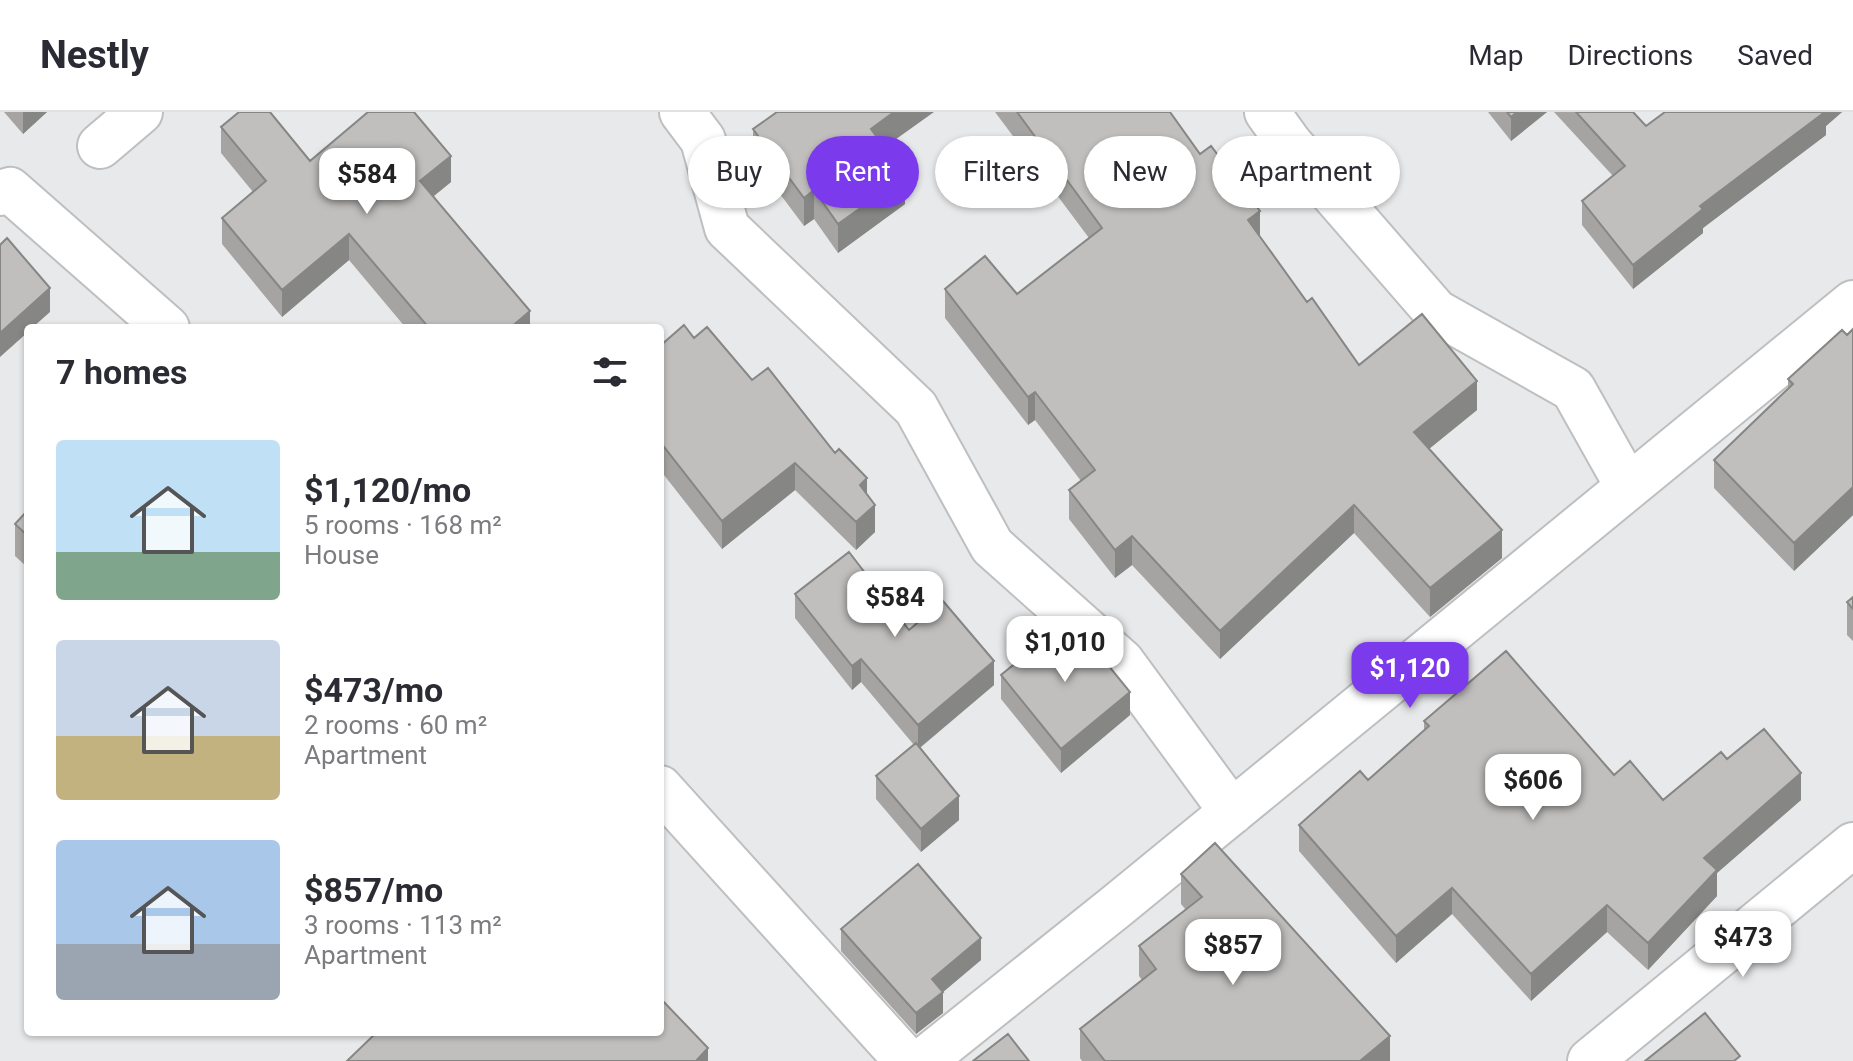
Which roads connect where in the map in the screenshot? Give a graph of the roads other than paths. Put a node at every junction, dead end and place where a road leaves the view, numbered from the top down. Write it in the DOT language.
graph roads {
  1 [pos="140,112"];
  2 [pos="682,112"];
  3 [pos="1267,112"];
  4 [pos="100,146"];
  5 [pos="0,193"];
  6 [pos="1853,303"];
  7 [pos="162,324"];
  8 [pos="1628,487"];
  9 [pos="664,792"];
  10 [pos="1232,812"];
  11 [pos="1853,845"];
  12 [pos="907,1061"];
  13 [pos="923,1061"];
  14 [pos="1590,1061"];
  1 -- 4 [label="street"];
  2 -- 10 [label="street"];
  3 -- 8 [label="street"];
  5 -- 7 [label="street"];
  6 -- 8 [label="street"];
  8 -- 10 [label="street"];
  9 -- 12 [label="street"];
  10 -- 13 [label="street"];
  11 -- 14 [label="street"];
}
